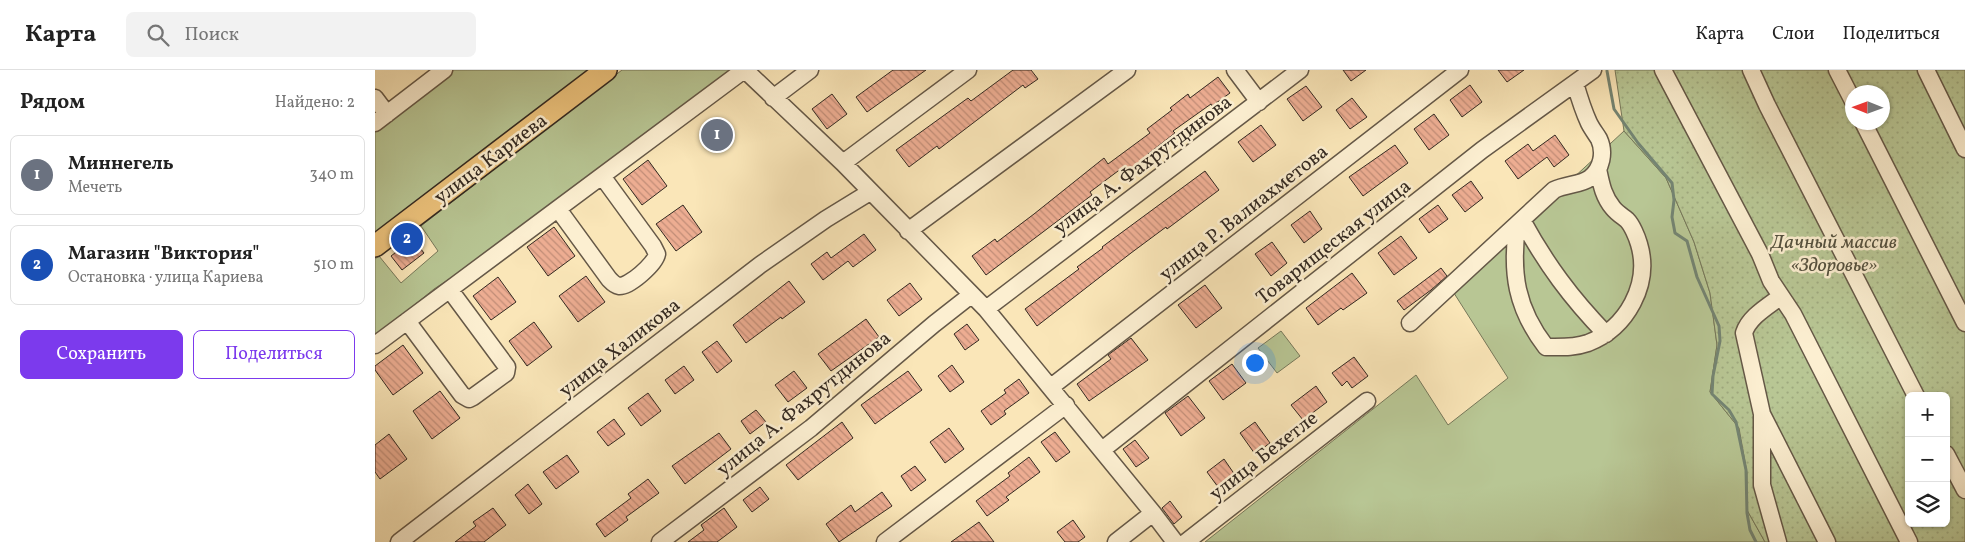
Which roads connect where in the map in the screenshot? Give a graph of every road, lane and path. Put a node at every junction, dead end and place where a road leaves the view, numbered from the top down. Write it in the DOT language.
graph roads {
  1 [pos="444,70"];
  2 [pos="606,70"];
  3 [pos="745,70"];
  4 [pos="810,70"];
  5 [pos="968,70"];
  6 [pos="1127,70"];
  7 [pos="1235,70"];
  8 [pos="1300,70"];
  9 [pos="1460,70"];
  10 [pos="1593,70"];
  11 [pos="1663,70"];
  12 [pos="1751,70"];
  13 [pos="1837,70"];
  14 [pos="1926,70"];
  15 [pos="1575,83"];
  16 [pos="1845,86"];
  17 [pos="375,98"];
  18 [pos="773,98"];
  19 [pos="1259,102"];
  20 [pos="381,119"];
  21 [pos="1867,130"];
  22 [pos="1965,149"];
  23 [pos="843,163"];
  24 [pos="1598,169"];
  25 [pos="602,176"];
  26 [pos="870,192"];
  27 [pos="558,209"];
  28 [pos="1519,223"];
  29 [pos="908,231"];
  30 [pos="375,246"];
  31 [pos="450,290"];
  32 [pos="971,295"];
  33 [pos="1780,297"];
  34 [pos="986,309"];
  35 [pos="407,322"];
  36 [pos="1411,323"];
  37 [pos="1965,323"];
  38 [pos="1606,334"];
  39 [pos="375,346"];
  40 [pos="1051,388"];
  41 [pos="1914,392"];
  42 [pos="1367,401"];
  43 [pos="1065,405"];
  44 [pos="1762,414"];
  45 [pos="1102,450"];
  46 [pos="1950,462"];
  47 [pos="1965,490"];
  48 [pos="1153,513"];
  49 [pos="399,542"];
  50 [pos="660,542"];
  51 [pos="885,542"];
  52 [pos="1115,542"];
  53 [pos="1175,542"];
  54 [pos="1186,542"];
  55 [pos="1778,542"];
  56 [pos="1827,542"];
  57 [pos="1909,542"];
  1 -- 20 [label="street"];
  2 -- 30 [label="main road, улица Кариева"];
  3 -- 18 [label="street"];
  3 -- 25 [label="street"];
  4 -- 18 [label="street"];
  5 -- 23 [label="street"];
  6 -- 29 [label="street"];
  7 -- 19 [label="street"];
  8 -- 19 [label="street, улица А. Фахрутдинова"];
  9 -- 40 [label="street, улица Р. Валиахметова"];
  10 -- 15 [label="street, Товарищеская улица"];
  11 -- 33 [label="street"];
  12 -- 41 [label="street"];
  13 -- 16 [label="street"];
  14 -- 22 [label="street"];
  15 -- 24 [label="street"];
  15 -- 45 [label="street, Товарищеская улица"];
  17 -- 20 [label="street"];
  18 -- 23 [label="street"];
  19 -- 34 [label="street, улица А. Фахрутдинова"];
  21 -- 37 [label="street"];
  23 -- 26 [label="street"];
  24 -- 28 [label="street"];
  24 -- 38 [label="street"];
  25 -- 27 [label="street"];
  25 -- 27 [label="street"];
  26 -- 29 [label="street"];
  26 -- 49 [label="street, улица Халикова"];
  27 -- 31 [label="street"];
  28 -- 36 [label="street"];
  28 -- 38 [label="street"];
  28 -- 38 [label="street"];
  29 -- 32 [label="street"];
  31 -- 35 [label="street"];
  31 -- 35 [label="street"];
  32 -- 34 [label="street"];
  32 -- 50 [label="street, улица А. Фахрутдинова"];
  33 -- 44 [label="street"];
  33 -- 57 [label="street"];
  34 -- 40 [label="street"];
  35 -- 39 [label="street"];
  40 -- 43 [label="street"];
  42 -- 54 [label="street, улица Бехетле"];
  43 -- 45 [label="street"];
  43 -- 51 [label="street"];
  44 -- 55 [label="street"];
  44 -- 56 [label="street"];
  45 -- 48 [label="street"];
  46 -- 47 [label="street"];
  48 -- 52 [label="street"];
  48 -- 53 [label="street"];
}
